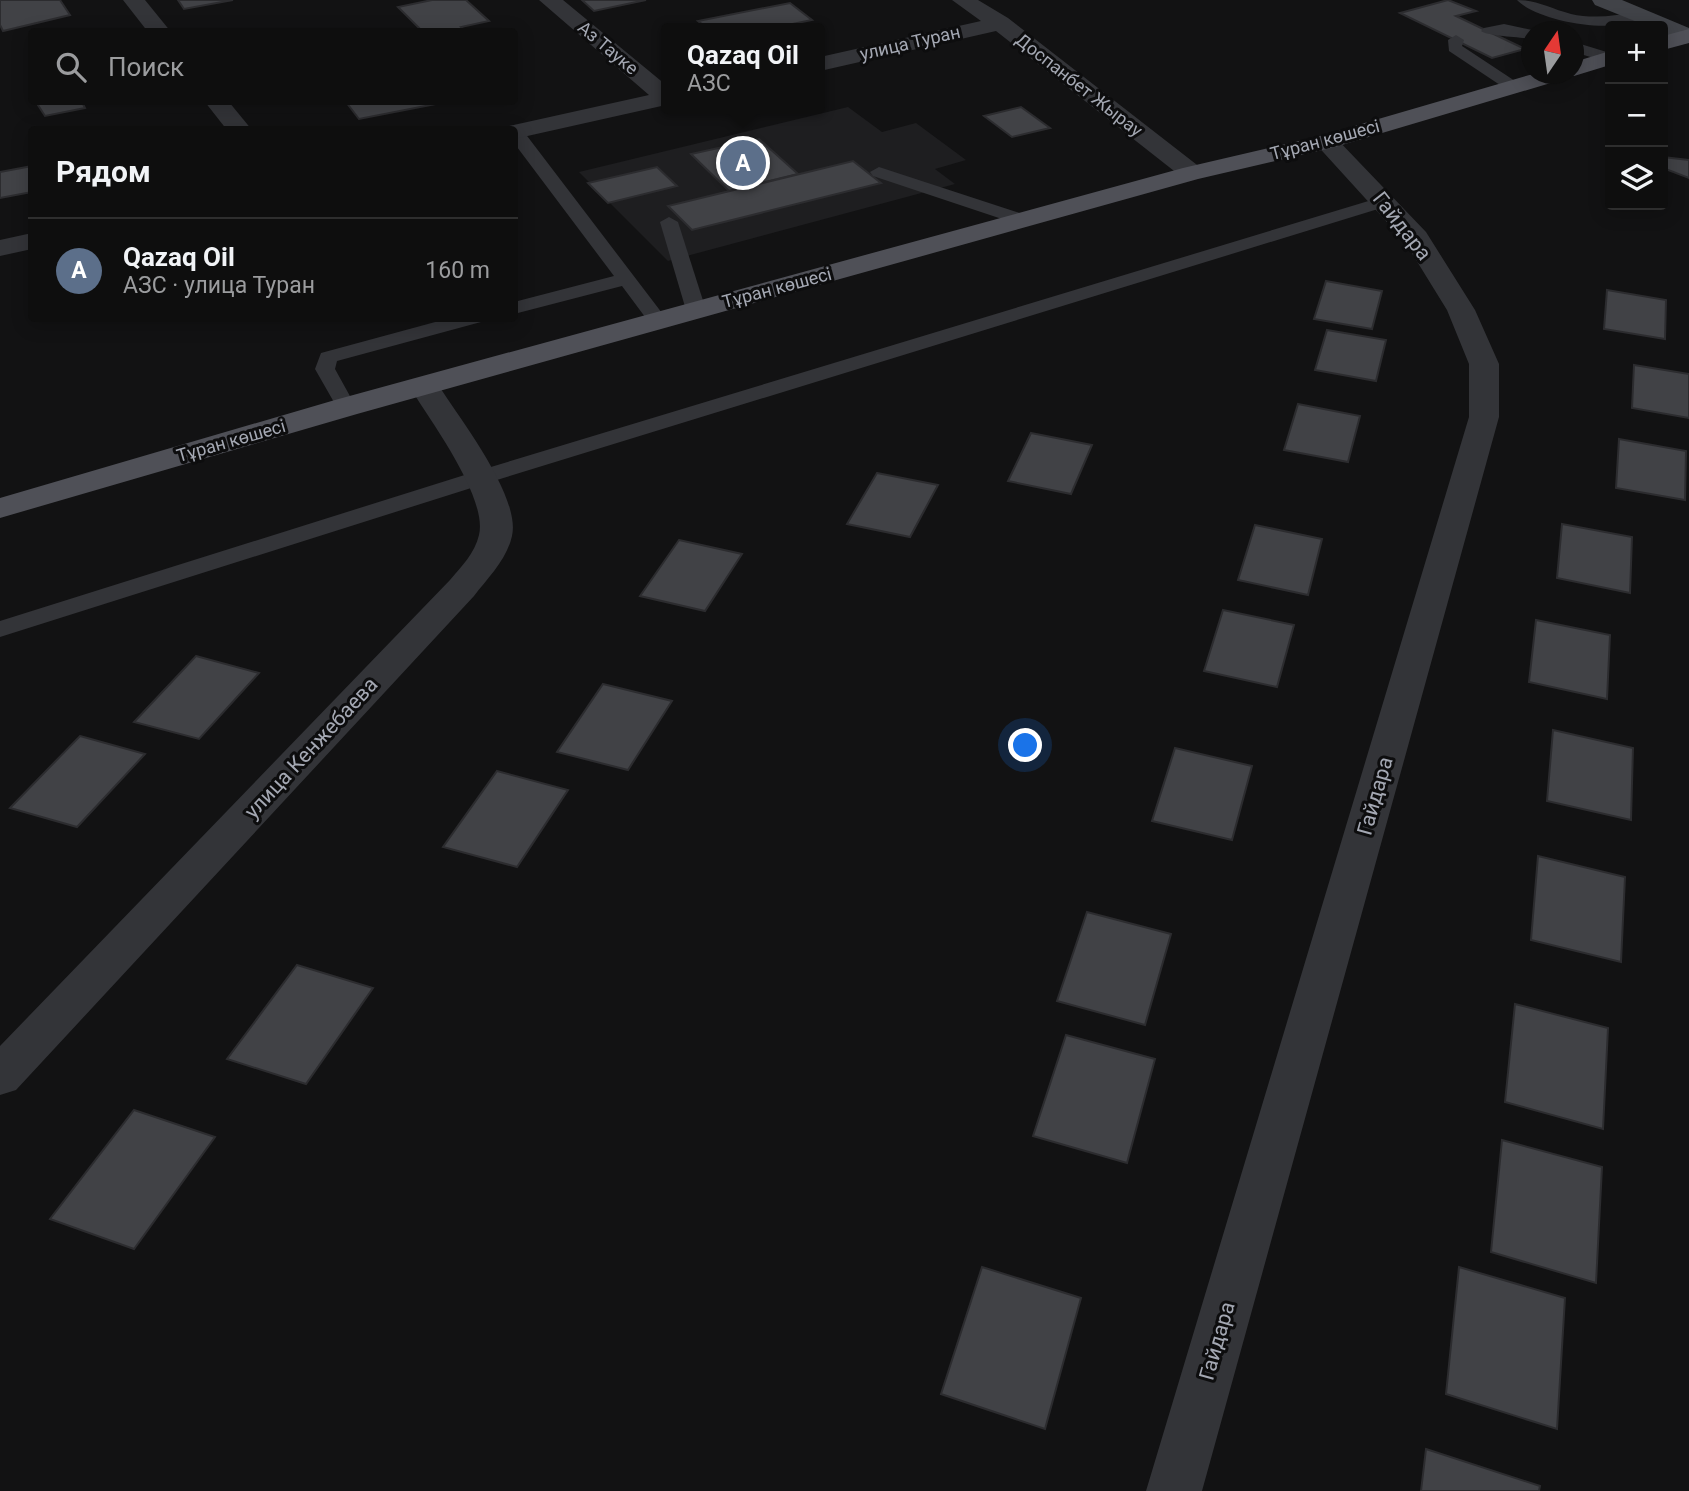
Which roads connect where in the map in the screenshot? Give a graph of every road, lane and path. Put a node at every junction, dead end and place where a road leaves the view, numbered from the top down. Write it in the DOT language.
graph roads {
  1 [pos="134,0"];
  2 [pos="550,0"];
  3 [pos="963,0"];
  4 [pos="1524,0"];
  5 [pos="1604,0"];
  6 [pos="1638,15"];
  7 [pos="1000,23"];
  8 [pos="157,28"];
  9 [pos="1489,32"];
  10 [pos="1521,33"];
  11 [pos="1689,36"];
  12 [pos="1456,40"];
  13 [pos="1668,42"];
  14 [pos="1584,50"];
  15 [pos="1605,57"];
  16 [pos="1605,59"];
  17 [pos="825,63"];
  18 [pos="1584,65"];
  19 [pos="1521,84"];
  20 [pos="1512,86"];
  21 [pos="661,93"];
  22 [pos="661,98"];
  23 [pos="219,105"];
  24 [pos="237,126"];
  25 [pos="518,131"];
  26 [pos="518,136"];
  27 [pos="1326,142"];
  28 [pos="879,172"];
  29 [pos="1192,173"];
  30 [pos="1385,201"];
  31 [pos="1023,220"];
  32 [pos="670,222"];
  33 [pos="28,242"];
  34 [pos="0,248"];
  35 [pos="626,279"];
  36 [pos="518,307"];
  37 [pos="696,310"];
  38 [pos="659,321"];
  39 [pos="459,322"];
  40 [pos="424,386"];
  41 [pos="345,407"];
  42 [pos="479,478"];
  43 [pos="0,508"];
  44 [pos="0,629"];
  45 [pos="0,1076"];
  46 [pos="1174,1491"];
  1 -- 8 [label="street"];
  2 -- 21 [label="street, Аз Тауке"];
  3 -- 7 [label="street, Доспанбет Жырау"];
  4 -- 6 [label="lane"];
  5 -- 6 [label="street"];
  6 -- 11 [label="street"];
  7 -- 17 [label="street, улица Туран"];
  7 -- 29 [label="street, Доспанбет Жырау"];
  9 -- 10 [label="lane"];
  11 -- 13 [label="main road"];
  12 -- 20 [label="lane"];
  14 -- 15 [label="lane"];
  16 -- 18 [label="main road"];
  19 -- 20 [label="main road, Тұран көшесі"];
  20 -- 27 [label="main road, Тұран көшесі"];
  22 -- 25 [label="street"];
  23 -- 24 [label="street"];
  26 -- 35 [label="lane"];
  27 -- 29 [label="main road, Тұран көшесі"];
  27 -- 30 [label="street, Гайдара"];
  28 -- 31 [label="lane"];
  29 -- 31 [label="main road, Тұран көшесі"];
  30 -- 42 [label="lane"];
  30 -- 46 [label="street, Гайдара"];
  31 -- 37 [label="main road, Тұран көшесі"];
  32 -- 37 [label="lane"];
  33 -- 34 [label="street"];
  35 -- 36 [label="lane"];
  35 -- 38 [label="lane"];
  37 -- 38 [label="main road, Тұран көшесі"];
  38 -- 40 [label="main road, Тұран көшесі"];
  39 -- 41 [label="lane"];
  40 -- 41 [label="main road, Тұран көшесі"];
  40 -- 42 [label="street, улица Кенжебаева"];
  41 -- 43 [label="main road, Тұран көшесі"];
  42 -- 44 [label="lane"];
  42 -- 45 [label="street, улица Кенжебаева"];
}
